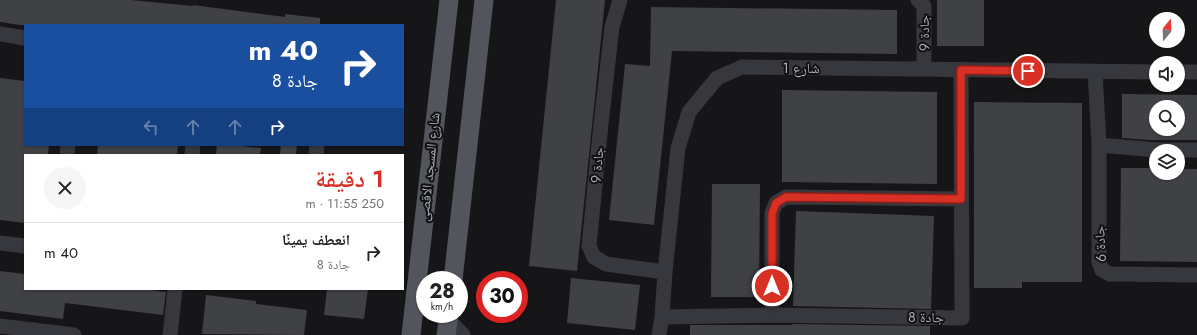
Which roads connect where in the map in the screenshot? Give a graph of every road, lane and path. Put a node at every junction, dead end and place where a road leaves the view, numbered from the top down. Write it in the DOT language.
graph roads {
  1 [pos="439,0"];
  2 [pos="449,0"];
  3 [pos="484,0"];
  4 [pos="620,0"];
  5 [pos="918,0"];
  6 [pos="0,34"];
  7 [pos="24,38"];
  8 [pos="444,41"];
  9 [pos="924,69"];
  10 [pos="961,70"];
  11 [pos="1095,72"];
  12 [pos="1149,72"];
  13 [pos="1185,72"];
  14 [pos="1197,72"];
  15 [pos="1099,145"];
  16 [pos="1197,150"];
  17 [pos="961,199"];
  18 [pos="0,243"];
  19 [pos="24,246"];
  20 [pos="454,271"];
  21 [pos="665,272"];
  22 [pos="1197,275"];
  23 [pos="175,290"];
  24 [pos="772,315"];
  25 [pos="662,317"];
  26 [pos="448,323"];
  27 [pos="0,326"];
  28 [pos="74,335"];
  29 [pos="170,335"];
  30 [pos="411,335"];
  31 [pos="463,335"];
  32 [pos="659,335"];
  1 -- 8 [label="street"];
  2 -- 8 [label="main road, شارع المسجد الاقصى"];
  3 -- 20 [label="main road"];
  4 -- 21 [label="street, جادة 9"];
  5 -- 9 [label="street, جادة 9"];
  6 -- 7 [label="street"];
  8 -- 30 [label="main road, شارع المسجد الاقصى"];
  9 -- 10 [label="street, شارع 1"];
  9 -- 21 [label="street, شارع 1"];
  10 -- 11 [label="street, شارع 1"];
  10 -- 17 [label="street, جادة 8"];
  11 -- 12 [label="street, شارع 1"];
  11 -- 15 [label="street, جادة 6"];
  13 -- 14 [label="street"];
  15 -- 16 [label="street"];
  15 -- 22 [label="street, جادة 6"];
  17 -- 24 [label="street"];
  17 -- 24 [label="street, جادة 8"];
  18 -- 19 [label="street"];
  21 -- 25 [label="street, شارع 1"];
  23 -- 29 [label="street"];
  24 -- 25 [label="street, جادة 8"];
  25 -- 32 [label="street, شارع 1"];
  26 -- 31 [label="street"];
  27 -- 28 [label="street"];
}
